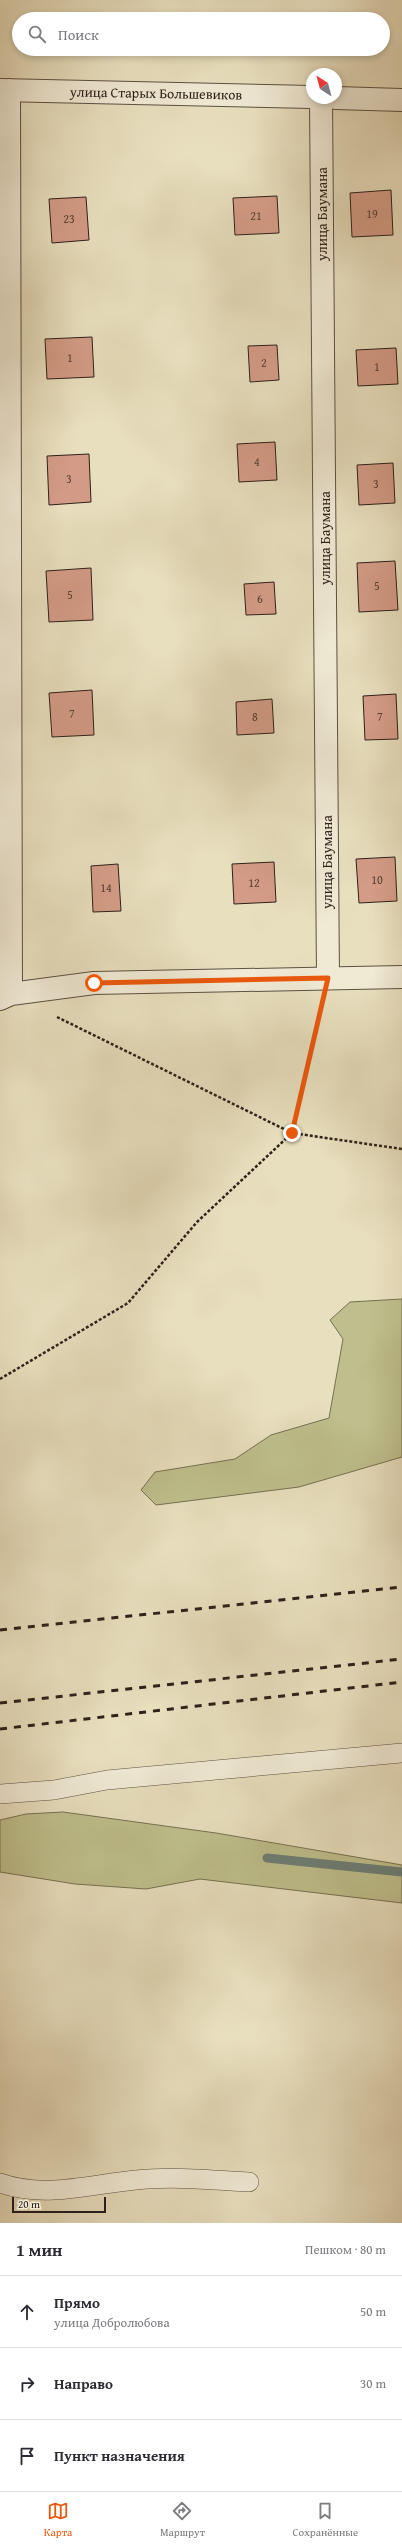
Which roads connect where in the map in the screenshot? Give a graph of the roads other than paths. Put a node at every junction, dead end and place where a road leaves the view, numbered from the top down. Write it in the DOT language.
graph roads {
  1 [pos="5,90"];
  2 [pos="306,97"];
  3 [pos="342,98"];
  4 [pos="402,100"];
  5 [pos="321,104"];
  6 [pos="402,977"];
  7 [pos="328,978"];
  8 [pos="5,997"];
  9 [pos="402,1753"];
  10 [pos="0,1794"];
  11 [pos="249,2182"];
  12 [pos="0,2184"];
  1 -- 2 [label="street, улица Старых Большевиков"];
  1 -- 8 [label="street"];
  3 -- 4 [label="street"];
  5 -- 7 [label="street, улица Баумана"];
  6 -- 7 [label="street"];
  7 -- 8 [label="street"];
  9 -- 10 [label="lane"];
  11 -- 12 [label="lane"];
}
